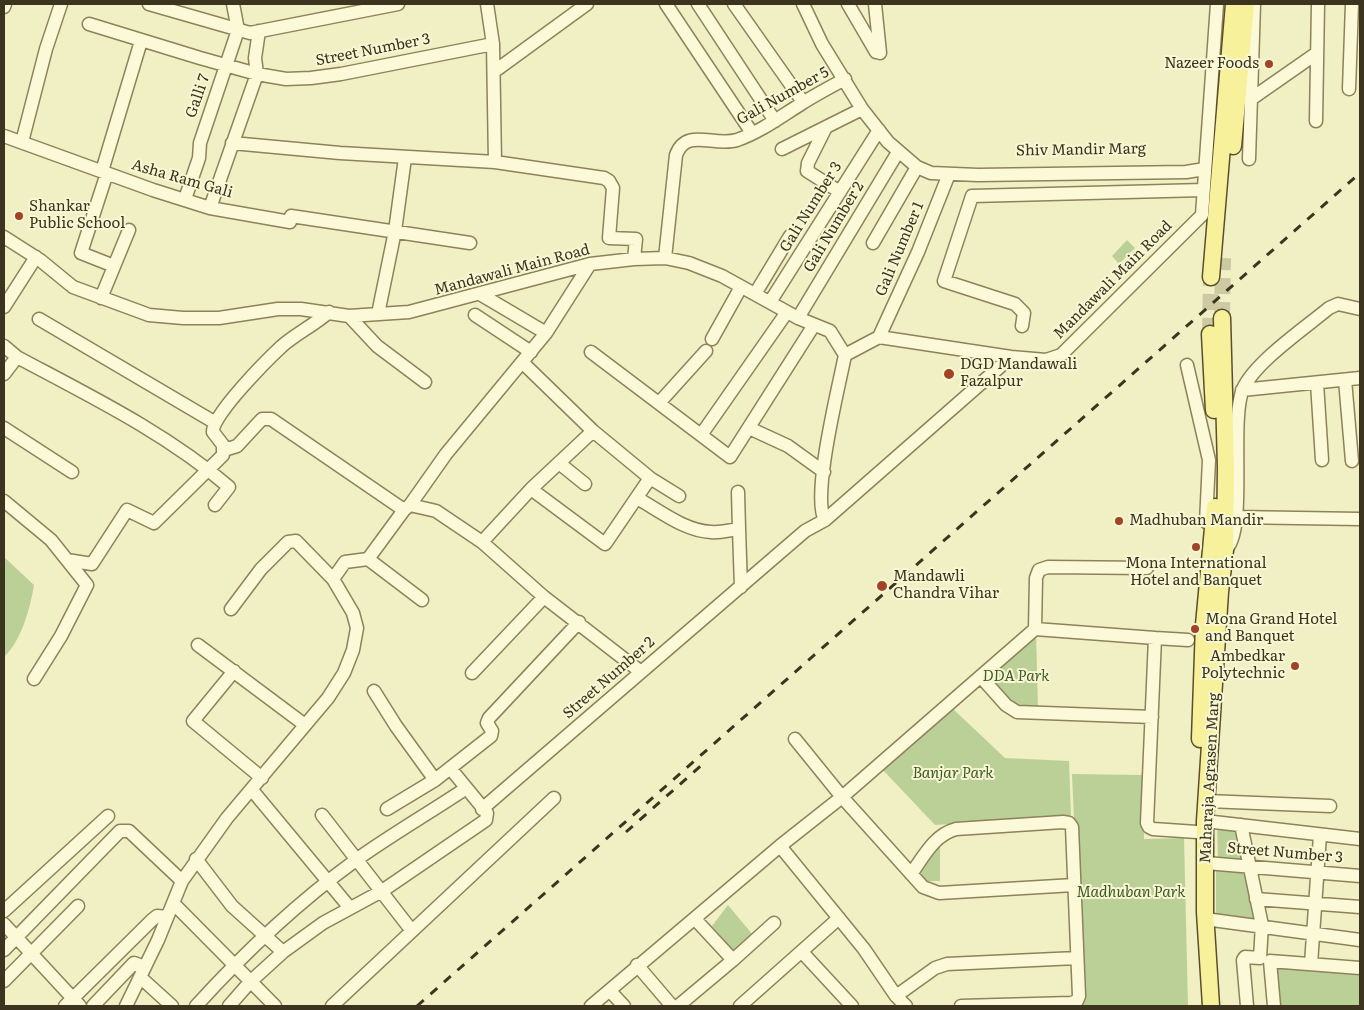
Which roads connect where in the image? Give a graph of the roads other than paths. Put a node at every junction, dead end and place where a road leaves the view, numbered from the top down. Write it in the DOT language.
graph roads {
  1 [pos="61,4"];
  2 [pos="149,4"];
  3 [pos="234,4"];
  4 [pos="398,4"];
  5 [pos="487,4"];
  6 [pos="587,4"];
  7 [pos="666,4"];
  8 [pos="698,4"];
  9 [pos="734,4"];
  10 [pos="848,4"];
  11 [pos="875,4"];
  12 [pos="1217,4"];
  13 [pos="1234,4"];
  14 [pos="1246,4"];
  15 [pos="1254,4"];
  16 [pos="1318,4"];
  17 [pos="1352,4"];
  18 [pos="808,5"];
  19 [pos="90,24"];
  20 [pos="238,30"];
  21 [pos="259,31"];
  22 [pos="141,41"];
  23 [pos="493,44"];
  24 [pos="1317,53"];
  25 [pos="226,66"];
  26 [pos="494,71"];
  27 [pos="257,74"];
  28 [pos="845,79"];
  29 [pos="1350,89"];
  30 [pos="1251,99"];
  31 [pos="803,102"];
  32 [pos="862,108"];
  33 [pos="774,121"];
  34 [pos="1316,121"];
  35 [pos="826,127"];
  36 [pos="879,130"];
  37 [pos="752,133"];
  38 [pos="4,136"];
  39 [pos="22,142"];
  40 [pos="232,143"];
  41 [pos="782,149"];
  42 [pos="898,152"];
  43 [pos="405,158"];
  44 [pos="1249,159"];
  45 [pos="495,162"];
  46 [pos="917,167"];
  47 [pos="1068,169"];
  48 [pos="1200,169"];
  49 [pos="104,172"];
  50 [pos="949,174"];
  51 [pos="1203,190"];
  52 [pos="840,192"];
  53 [pos="1068,192"];
  54 [pos="185,199"];
  55 [pos="210,208"];
  56 [pos="129,230"];
  57 [pos="395,231"];
  58 [pos="790,236"];
  59 [pos="4,237"];
  60 [pos="470,243"];
  61 [pos="873,243"];
  62 [pos="36,257"];
  63 [pos="665,258"];
  64 [pos="1223,258"];
  65 [pos="634,259"];
  66 [pos="590,264"];
  67 [pos="114,266"];
  68 [pos="1211,277"];
  69 [pos="741,287"];
  70 [pos="480,294"];
  71 [pos="755,294"];
  72 [pos="100,298"];
  73 [pos="770,302"];
  74 [pos="4,307"];
  75 [pos="1360,309"];
  76 [pos="329,312"];
  77 [pos="378,314"];
  78 [pos="475,315"];
  79 [pos="792,315"];
  80 [pos="349,316"];
  81 [pos="1222,318"];
  82 [pos="39,319"];
  83 [pos="814,325"];
  84 [pos="1022,326"];
  85 [pos="546,333"];
  86 [pos="1210,334"];
  87 [pos="879,337"];
  88 [pos="712,339"];
  89 [pos="4,346"];
  90 [pos="706,351"];
  91 [pos="531,352"];
  92 [pos="591,352"];
  93 [pos="845,356"];
  94 [pos="16,357"];
  95 [pos="1011,357"];
  96 [pos="523,363"];
  97 [pos="1187,365"];
  98 [pos="4,374"];
  99 [pos="1360,378"];
  100 [pos="1345,380"];
  101 [pos="425,382"];
  102 [pos="1317,383"];
  103 [pos="1242,390"];
  104 [pos="659,403"];
  105 [pos="214,422"];
  106 [pos="4,428"];
  107 [pos="749,428"];
  108 [pos="593,431"];
  109 [pos="700,435"];
  110 [pos="224,450"];
  111 [pos="1322,460"];
  112 [pos="1352,461"];
  113 [pos="559,463"];
  114 [pos="209,470"];
  115 [pos="72,472"];
  116 [pos="824,472"];
  117 [pos="650,478"];
  118 [pos="585,484"];
  119 [pos="531,489"];
  120 [pos="738,492"];
  121 [pos="679,496"];
  122 [pos="638,498"];
  123 [pos="4,501"];
  124 [pos="215,505"];
  125 [pos="407,507"];
  126 [pos="1235,517"];
  127 [pos="1360,519"];
  128 [pos="825,520"];
  129 [pos="739,529"];
  130 [pos="482,542"];
  131 [pos="1225,550"];
  132 [pos="368,559"];
  133 [pos="73,563"];
  134 [pos="1148,568"];
  135 [pos="1210,569"];
  136 [pos="333,578"];
  137 [pos="741,587"];
  138 [pos="1214,591"];
  139 [pos="544,597"];
  140 [pos="422,600"];
  141 [pos="230,609"];
  142 [pos="578,622"];
  143 [pos="1036,629"];
  144 [pos="1155,638"];
  145 [pos="1188,640"];
  146 [pos="198,645"];
  147 [pos="234,671"];
  148 [pos="641,672"];
  149 [pos="472,673"];
  150 [pos="981,677"];
  151 [pos="34,679"];
  152 [pos="374,691"];
  153 [pos="1152,717"];
  154 [pos="305,725"];
  155 [pos="795,738"];
  156 [pos="450,768"];
  157 [pos="262,778"];
  158 [pos="435,780"];
  159 [pos="465,789"];
  160 [pos="252,790"];
  161 [pos="842,797"];
  162 [pos="554,798"];
  163 [pos="1207,801"];
  164 [pos="1330,806"];
  165 [pos="387,809"];
  166 [pos="482,809"];
  167 [pos="322,814"];
  168 [pos="108,816"];
  169 [pos="1240,825"];
  170 [pos="1201,827"];
  171 [pos="1320,834"];
  172 [pos="1360,840"];
  173 [pos="780,846"];
  174 [pos="196,859"];
  175 [pos="358,859"];
  176 [pos="1250,867"];
  177 [pos="1202,872"];
  178 [pos="1318,872"];
  179 [pos="911,874"];
  180 [pos="1360,876"];
  181 [pos="182,880"];
  182 [pos="328,882"];
  183 [pos="1074,885"];
  184 [pos="382,891"];
  185 [pos="1256,899"];
  186 [pos="173,903"];
  187 [pos="1316,903"];
  188 [pos="78,906"];
  189 [pos="1360,907"];
  190 [pos="350,908"];
  191 [pos="4,911"];
  192 [pos="168,917"];
  193 [pos="839,918"];
  194 [pos="695,919"];
  195 [pos="1205,919"];
  196 [pos="774,923"];
  197 [pos="4,924"];
  198 [pos="1262,925"];
  199 [pos="412,931"];
  200 [pos="1314,933"];
  201 [pos="263,935"];
  202 [pos="15,939"];
  203 [pos="1360,940"];
  204 [pos="4,950"];
  205 [pos="283,952"];
  206 [pos="802,952"];
  207 [pos="30,955"];
  208 [pos="1077,958"];
  209 [pos="733,960"];
  210 [pos="1311,964"];
  211 [pos="233,965"];
  212 [pos="637,966"];
  213 [pos="1360,968"];
  214 [pos="143,972"];
  215 [pos="4,980"];
  216 [pos="250,982"];
  217 [pos="610,991"];
  218 [pos="896,996"];
  219 [pos="72,1004"];
  220 [pos="94,1006"];
  221 [pos="126,1006"];
  222 [pos="172,1006"];
  223 [pos="196,1006"];
  224 [pos="229,1006"];
  225 [pos="275,1006"];
  226 [pos="332,1006"];
  227 [pos="591,1006"];
  228 [pos="624,1006"];
  229 [pos="672,1006"];
  230 [pos="678,1006"];
  231 [pos="740,1006"];
  232 [pos="852,1006"];
  233 [pos="906,1006"];
  234 [pos="961,1006"];
  235 [pos="1201,1006"];
  236 [pos="1211,1006"];
  237 [pos="1247,1006"];
  238 [pos="1274,1006"];
  1 -- 39 [label="street"];
  2 -- 20 [label="street"];
  3 -- 20 [label="street, Galli 7"];
  4 -- 21 [label="street"];
  5 -- 23 [label="street"];
  6 -- 26 [label="street"];
  7 -- 37 [label="street"];
  8 -- 33 [label="street"];
  9 -- 31 [label="street"];
  10 -- 11 [label="street"];
  12 -- 48 [label="street, Mandawali Main Road"];
  13 -- 68 [label="main road"];
  14 -- 64 [label="main road"];
  15 -- 30 [label="street"];
  16 -- 24 [label="street"];
  17 -- 29 [label="street"];
  18 -- 28 [label="street, Shiv Mandir Marg"];
  19 -- 22 [label="street, Street Number 3"];
  20 -- 21 [label="street"];
  20 -- 25 [label="street, Galli 7"];
  21 -- 27 [label="street"];
  22 -- 25 [label="street, Street Number 3"];
  22 -- 49 [label="street"];
  23 -- 26 [label="street"];
  23 -- 27 [label="street, Street Number 3"];
  24 -- 30 [label="street"];
  24 -- 34 [label="street"];
  25 -- 27 [label="street, Street Number 3"];
  25 -- 54 [label="street, Galli 7"];
  26 -- 45 [label="street"];
  27 -- 40 [label="street"];
  28 -- 31 [label="street, Gali Number 5"];
  28 -- 32 [label="street, Shiv Mandir Marg"];
  30 -- 44 [label="street"];
  31 -- 33 [label="street, Gali Number 5"];
  32 -- 35 [label="street"];
  32 -- 36 [label="street, Shiv Mandir Marg"];
  33 -- 37 [label="street, Gali Number 5"];
  35 -- 41 [label="street"];
  35 -- 52 [label="street"];
  36 -- 42 [label="street, Shiv Mandir Marg"];
  36 -- 52 [label="street, Gali Number 3"];
  37 -- 63 [label="street, Gali Number 5"];
  38 -- 39 [label="street, Asha Ram Gali"];
  39 -- 49 [label="street, Asha Ram Gali"];
  40 -- 43 [label="street"];
  40 -- 55 [label="street"];
  42 -- 46 [label="street, Shiv Mandir Marg"];
  42 -- 79 [label="street, Gali Number 2"];
  43 -- 45 [label="street"];
  43 -- 57 [label="street"];
  45 -- 65 [label="street"];
  46 -- 50 [label="street, Shiv Mandir Marg"];
  46 -- 61 [label="street"];
  47 -- 48 [label="street, Shiv Mandir Marg"];
  47 -- 50 [label="street, Shiv Mandir Marg"];
  47 -- 53 [label="street"];
  48 -- 51 [label="street, Mandawali Main Road"];
  49 -- 54 [label="street, Asha Ram Gali"];
  49 -- 67 [label="street"];
  50 -- 87 [label="street, Gali Number 1"];
  51 -- 53 [label="street"];
  51 -- 95 [label="street, Mandawali Main Road"];
  52 -- 73 [label="street, Gali Number 3"];
  53 -- 84 [label="street"];
  54 -- 55 [label="street, Asha Ram Gali"];
  55 -- 57 [label="street, Asha Ram Gali"];
  56 -- 67 [label="street"];
  57 -- 60 [label="street, Asha Ram Gali"];
  57 -- 77 [label="street"];
  58 -- 71 [label="street"];
  59 -- 62 [label="street, Mandawali Main Road"];
  62 -- 72 [label="street, Mandawali Main Road"];
  62 -- 74 [label="street"];
  63 -- 65 [label="street, Mandawali Main Road"];
  63 -- 69 [label="street, Mandawali Main Road"];
  65 -- 66 [label="street, Mandawali Main Road"];
  66 -- 70 [label="street, Mandawali Main Road"];
  66 -- 85 [label="street"];
  67 -- 72 [label="street"];
  69 -- 71 [label="street, Mandawali Main Road"];
  69 -- 88 [label="street"];
  70 -- 77 [label="street, Mandawali Main Road"];
  70 -- 85 [label="street"];
  71 -- 73 [label="street, Mandawali Main Road"];
  72 -- 76 [label="street, Mandawali Main Road"];
  73 -- 79 [label="street, Mandawali Main Road"];
  75 -- 103 [label="street"];
  76 -- 80 [label="street, Mandawali Main Road"];
  76 -- 105 [label="street"];
  77 -- 80 [label="street, Mandawali Main Road"];
  78 -- 91 [label="street"];
  79 -- 83 [label="street, Mandawali Main Road"];
  79 -- 109 [label="street, Gali Number 2"];
  80 -- 101 [label="street"];
  81 -- 131 [label="main road, Maharaja Agrasen Marg"];
  82 -- 105 [label="street"];
  83 -- 93 [label="street, Mandawali Main Road"];
  83 -- 107 [label="street"];
  85 -- 91 [label="street"];
  86 -- 135 [label="main road, Maharaja Agrasen Marg"];
  87 -- 93 [label="street"];
  87 -- 95 [label="street, Mandawali Main Road"];
  89 -- 94 [label="street"];
  90 -- 104 [label="street"];
  91 -- 96 [label="street"];
  92 -- 104 [label="street"];
  93 -- 116 [label="street"];
  94 -- 98 [label="street"];
  94 -- 114 [label="street"];
  95 -- 128 [label="street, Street Number 2"];
  96 -- 108 [label="street"];
  96 -- 125 [label="street"];
  97 -- 135 [label="street"];
  99 -- 100 [label="street"];
  100 -- 102 [label="street"];
  100 -- 112 [label="street"];
  102 -- 103 [label="street"];
  102 -- 111 [label="street"];
  103 -- 126 [label="street"];
  104 -- 109 [label="street"];
  105 -- 110 [label="street"];
  106 -- 115 [label="street"];
  107 -- 109 [label="street"];
  107 -- 116 [label="street"];
  108 -- 113 [label="street"];
  108 -- 117 [label="street"];
  110 -- 114 [label="street"];
  110 -- 125 [label="street"];
  113 -- 118 [label="street"];
  113 -- 119 [label="street"];
  114 -- 124 [label="street"];
  114 -- 133 [label="street"];
  116 -- 128 [label="street"];
  117 -- 121 [label="street"];
  117 -- 122 [label="street"];
  119 -- 122 [label="street"];
  119 -- 130 [label="street"];
  120 -- 129 [label="street"];
  122 -- 129 [label="street"];
  123 -- 133 [label="street"];
  125 -- 130 [label="street"];
  125 -- 132 [label="street"];
  126 -- 127 [label="street"];
  126 -- 131 [label="street"];
  128 -- 137 [label="street, Street Number 2"];
  129 -- 137 [label="street"];
  130 -- 139 [label="street"];
  131 -- 138 [label="main road, Maharaja Agrasen Marg"];
  132 -- 136 [label="street"];
  132 -- 140 [label="street"];
  133 -- 151 [label="street"];
  134 -- 143 [label="street"];
  135 -- 138 [label="main road, Maharaja Agrasen Marg"];
  136 -- 141 [label="street"];
  136 -- 154 [label="street"];
  137 -- 148 [label="street, Street Number 2"];
  138 -- 163 [label="main road, Maharaja Agrasen Marg"];
  138 -- 170 [label="main road, Maharaja Agrasen Marg"];
  139 -- 142 [label="street"];
  139 -- 149 [label="street"];
  142 -- 148 [label="street"];
  142 -- 156 [label="street"];
  143 -- 144 [label="street"];
  143 -- 150 [label="street"];
  144 -- 145 [label="street"];
  144 -- 153 [label="street"];
  146 -- 147 [label="street"];
  147 -- 154 [label="street"];
  147 -- 157 [label="street"];
  148 -- 166 [label="street, Street Number 2"];
  150 -- 153 [label="street"];
  150 -- 161 [label="street"];
  152 -- 158 [label="street"];
  153 -- 170 [label="street"];
  154 -- 157 [label="street"];
  155 -- 161 [label="street"];
  156 -- 158 [label="street"];
  156 -- 159 [label="street"];
  157 -- 160 [label="street"];
  158 -- 165 [label="street"];
  159 -- 166 [label="street"];
  159 -- 175 [label="street"];
  160 -- 174 [label="street"];
  160 -- 182 [label="street"];
  161 -- 173 [label="street"];
  161 -- 179 [label="street"];
  162 -- 199 [label="street"];
  163 -- 164 [label="street"];
  163 -- 170 [label="main road, Maharaja Agrasen Marg"];
  166 -- 184 [label="street"];
  167 -- 175 [label="street"];
  168 -- 191 [label="street"];
  169 -- 170 [label="street"];
  169 -- 171 [label="street"];
  169 -- 176 [label="street"];
  170 -- 177 [label="main road, Maharaja Agrasen Marg"];
  171 -- 172 [label="street"];
  171 -- 178 [label="street"];
  173 -- 193 [label="street"];
  173 -- 194 [label="street"];
  174 -- 181 [label="street"];
  174 -- 201 [label="street"];
  175 -- 182 [label="street"];
  175 -- 184 [label="street"];
  176 -- 177 [label="street, Street Number 3"];
  176 -- 178 [label="street, Street Number 3"];
  176 -- 185 [label="street"];
  177 -- 195 [label="main road, Maharaja Agrasen Marg"];
  177 -- 235 [label="main road, Maharaja Agrasen Marg"];
  178 -- 180 [label="street, Street Number 3"];
  178 -- 187 [label="street"];
  179 -- 183 [label="street"];
  179 -- 183 [label="street"];
  181 -- 186 [label="street"];
  181 -- 202 [label="street"];
  182 -- 190 [label="street"];
  182 -- 201 [label="street"];
  183 -- 208 [label="street"];
  184 -- 190 [label="street"];
  184 -- 199 [label="street"];
  185 -- 187 [label="street"];
  185 -- 198 [label="street"];
  186 -- 192 [label="street"];
  186 -- 211 [label="street"];
  187 -- 189 [label="street"];
  187 -- 200 [label="street"];
  188 -- 207 [label="street"];
  190 -- 205 [label="street"];
  192 -- 214 [label="street"];
  192 -- 219 [label="street"];
  193 -- 206 [label="street"];
  193 -- 218 [label="street"];
  194 -- 209 [label="street"];
  194 -- 212 [label="street"];
  195 -- 198 [label="street"];
  195 -- 236 [label="main road, Maharaja Agrasen Marg"];
  196 -- 209 [label="street"];
  197 -- 202 [label="street"];
  198 -- 200 [label="street"];
  198 -- 237 [label="street"];
  199 -- 226 [label="street"];
  200 -- 203 [label="street"];
  200 -- 210 [label="street"];
  201 -- 205 [label="street"];
  201 -- 211 [label="street"];
  202 -- 204 [label="street"];
  202 -- 207 [label="street"];
  205 -- 216 [label="street"];
  206 -- 231 [label="street"];
  206 -- 232 [label="street"];
  207 -- 215 [label="street"];
  207 -- 219 [label="street"];
  208 -- 218 [label="street"];
  208 -- 234 [label="street"];
  209 -- 230 [label="street"];
  210 -- 213 [label="street"];
  210 -- 238 [label="street"];
  211 -- 216 [label="street"];
  211 -- 223 [label="street"];
  212 -- 217 [label="street"];
  212 -- 229 [label="street"];
  214 -- 220 [label="street"];
  214 -- 221 [label="street"];
  214 -- 222 [label="street"];
  216 -- 224 [label="street"];
  216 -- 225 [label="street"];
  217 -- 227 [label="street"];
  217 -- 228 [label="street"];
  218 -- 233 [label="street"];
}
